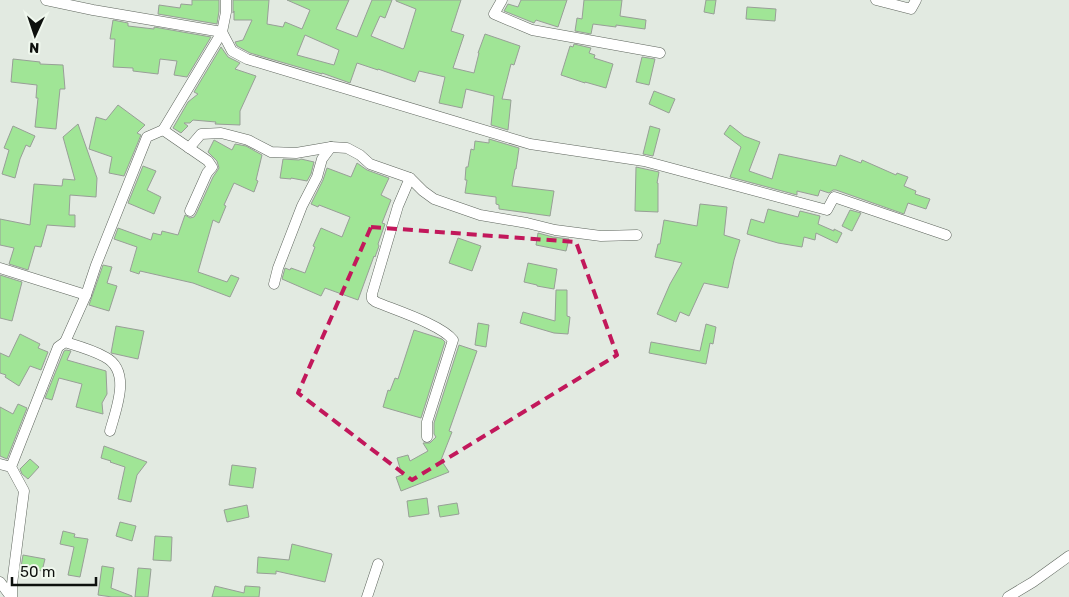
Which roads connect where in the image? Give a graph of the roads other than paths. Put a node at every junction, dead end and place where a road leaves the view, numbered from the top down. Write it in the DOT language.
graph roads {
  1 [pos="46,0"];
  2 [pos="226,0"];
  3 [pos="502,0"];
  4 [pos="876,0"];
  5 [pos="916,0"];
  6 [pos="222,32"];
  7 [pos="660,53"];
  8 [pos="163,130"];
  9 [pos="189,148"];
  10 [pos="332,148"];
  11 [pos="410,178"];
  12 [pos="190,211"];
  13 [pos="638,235"];
  14 [pos="946,235"];
  15 [pos="0,268"];
  16 [pos="274,284"];
  17 [pos="86,295"];
  18 [pos="65,342"];
  19 [pos="110,431"];
  20 [pos="427,437"];
  21 [pos="0,464"];
  22 [pos="11,467"];
  23 [pos="1069,556"];
  24 [pos="378,564"];
  25 [pos="0,582"];
  26 [pos="11,597"];
  27 [pos="367,597"];
  28 [pos="1008,597"];
  1 -- 6 [label="street"];
  2 -- 6 [label="street"];
  3 -- 7 [label="street"];
  4 -- 5 [label="street"];
  6 -- 8 [label="street"];
  6 -- 14 [label="street"];
  8 -- 9 [label="street"];
  8 -- 17 [label="street"];
  9 -- 10 [label="street"];
  9 -- 12 [label="street"];
  10 -- 11 [label="street"];
  10 -- 16 [label="street"];
  11 -- 13 [label="street"];
  11 -- 20 [label="street"];
  15 -- 17 [label="street"];
  17 -- 18 [label="street"];
  18 -- 19 [label="street"];
  18 -- 22 [label="street"];
  21 -- 22 [label="street"];
  22 -- 26 [label="street"];
  23 -- 28 [label="street"];
  24 -- 27 [label="street"];
  25 -- 26 [label="street"];
}
